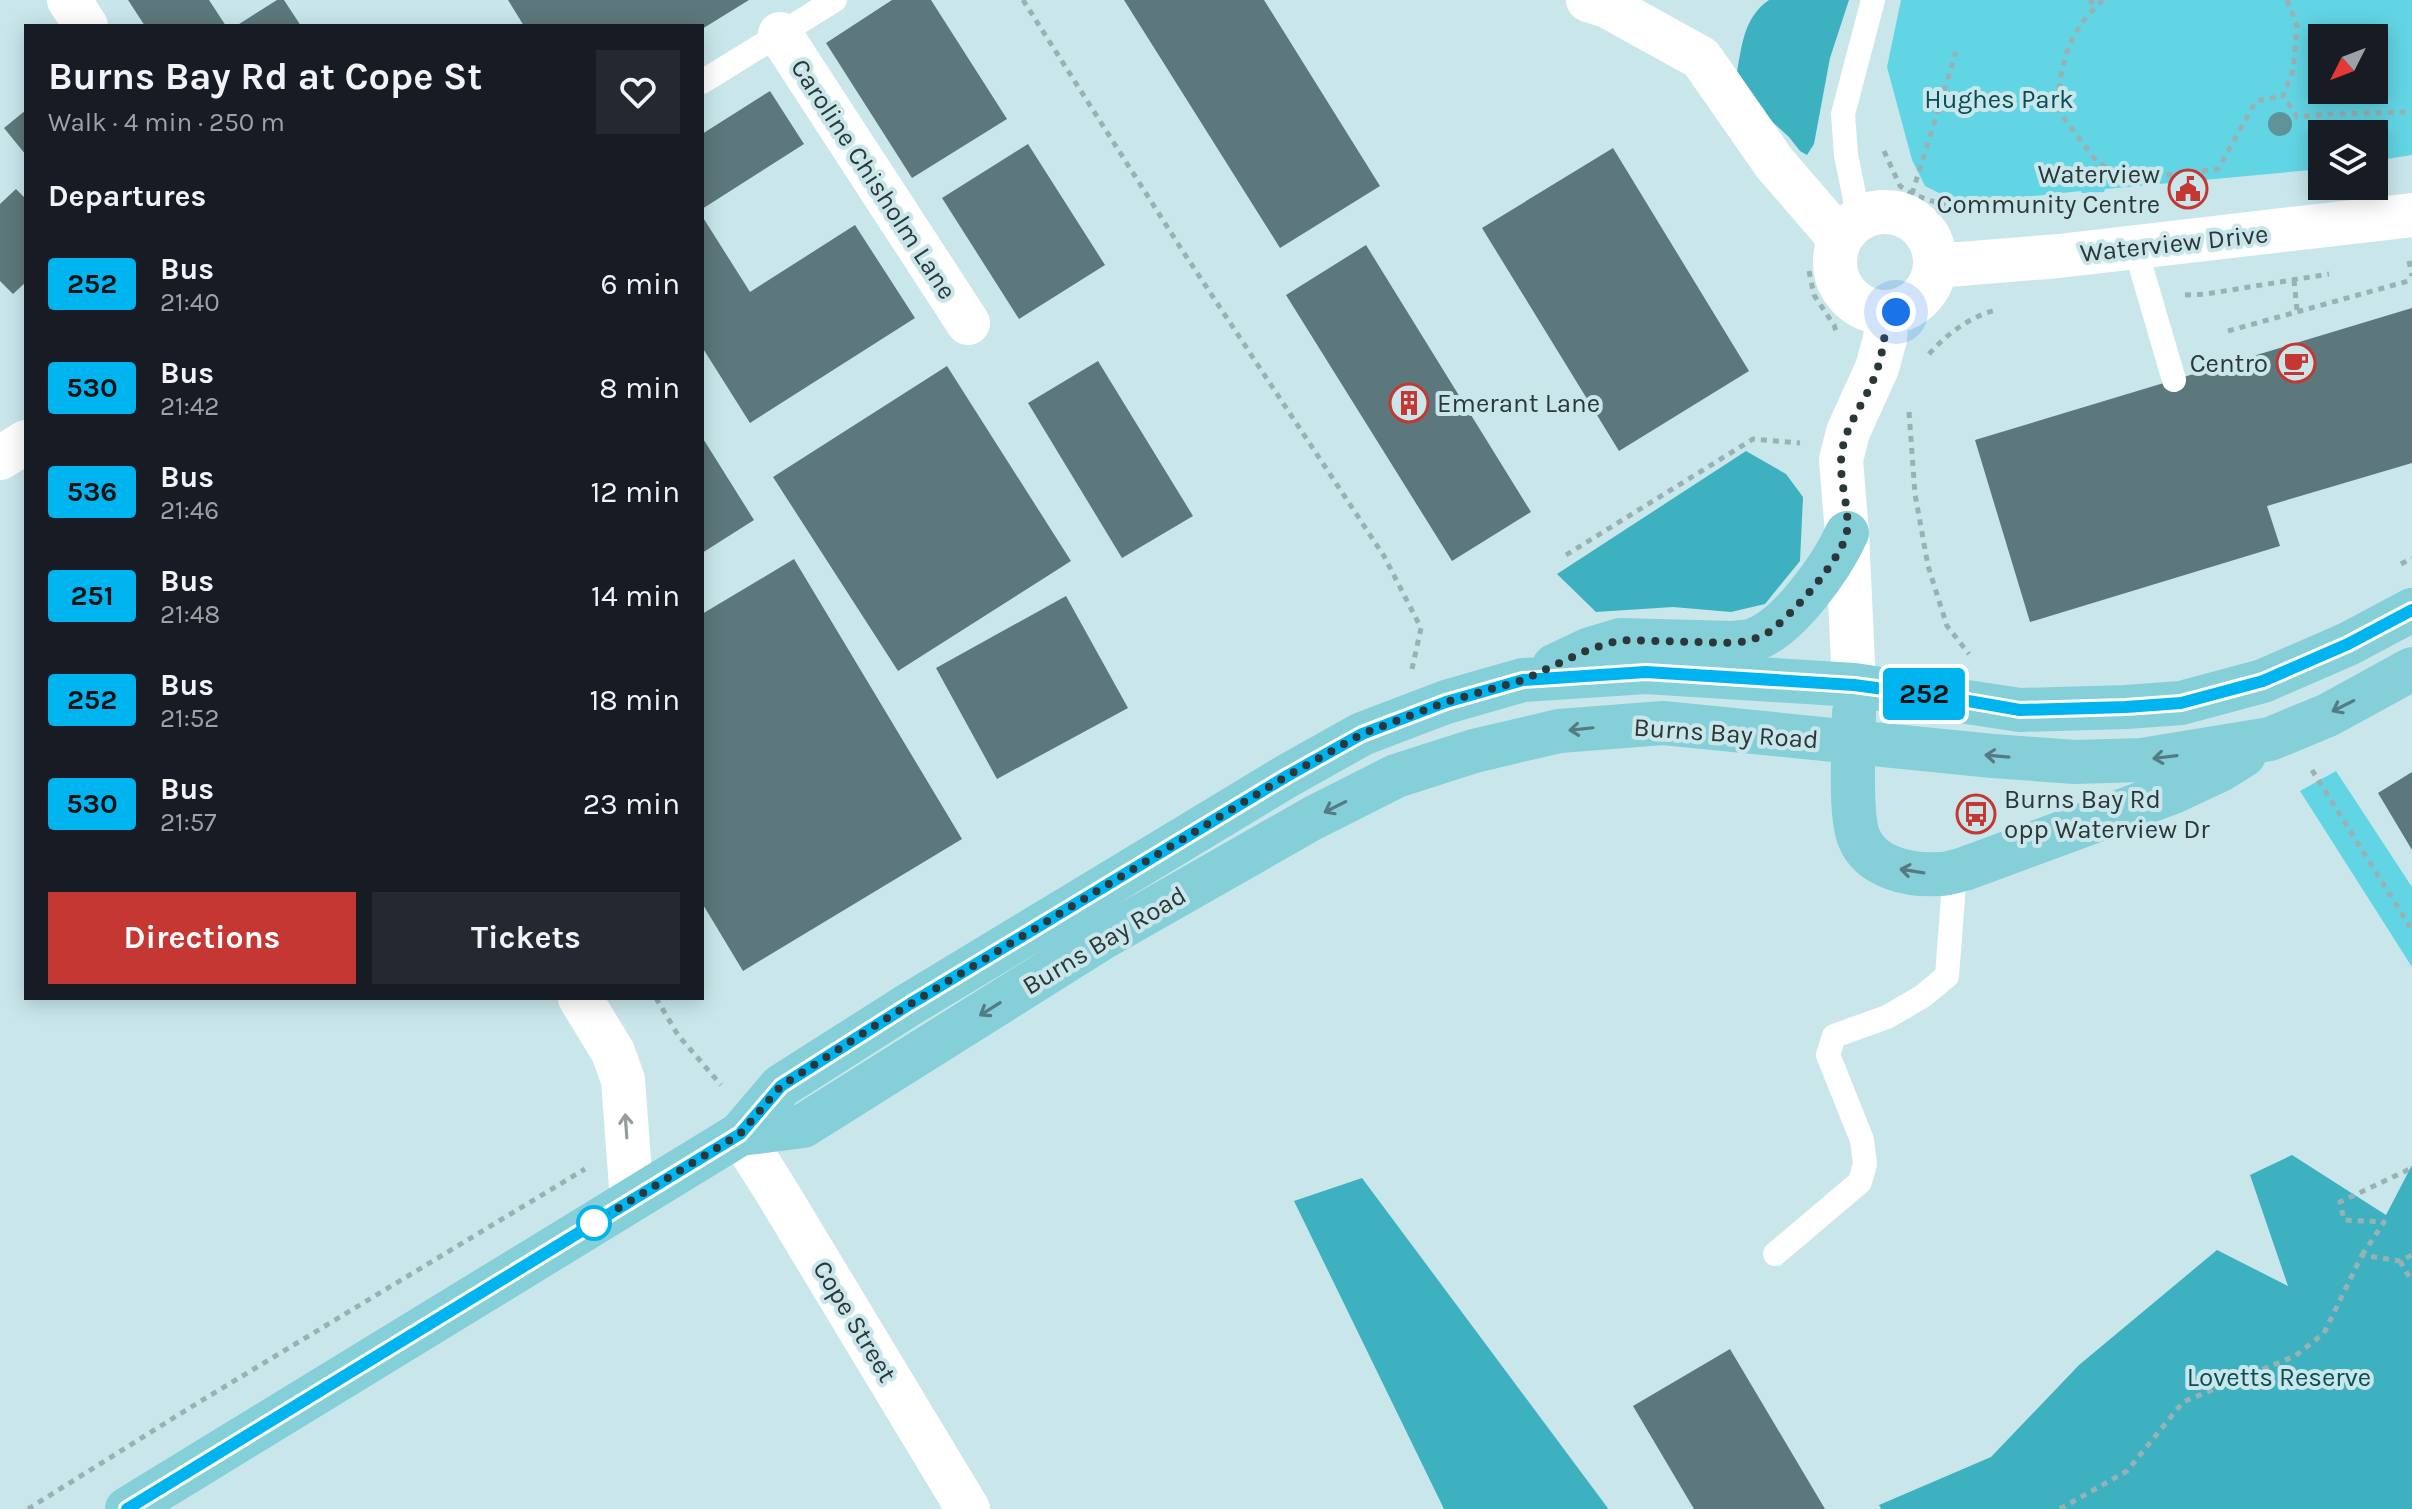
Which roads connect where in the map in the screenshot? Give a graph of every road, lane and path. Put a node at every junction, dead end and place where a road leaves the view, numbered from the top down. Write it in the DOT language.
graph roads {
  1 [pos="69,0"];
  2 [pos="835,0"];
  3 [pos="1023,0"];
  4 [pos="1588,0"];
  5 [pos="1873,0"];
  6 [pos="2089,0"];
  7 [pos="2103,0"];
  8 [pos="2287,0"];
  9 [pos="2096,6"];
  10 [pos="85,24"];
  11 [pos="780,34"];
  12 [pos="1956,52"];
  13 [pos="704,81"];
  14 [pos="2283,96"];
  15 [pos="2412,112"];
  16 [pos="1882,146"];
  17 [pos="1912,194"];
  18 [pos="2073,205"];
  19 [pos="2412,215"];
  20 [pos="1836,242"];
  21 [pos="2135,247"];
  22 [pos="2412,254"];
  23 [pos="1935,266"];
  24 [pos="2335,272"];
  25 [pos="2412,278"];
  26 [pos="2294,280"];
  27 [pos="2148,296"];
  28 [pos="2008,308"];
  29 [pos="2297,310"];
  30 [pos="1887,313"];
  31 [pos="968,323"];
  32 [pos="2228,331"];
  33 [pos="1839,339"];
  34 [pos="1925,358"];
  35 [pos="2174,380"];
  36 [pos="1911,401"];
  37 [pos="24,443"];
  38 [pos="1804,443"];
  39 [pos="0,458"];
  40 [pos="1847,533"];
  41 [pos="1566,555"];
  42 [pos="2412,558"];
  43 [pos="2400,565"];
  44 [pos="2412,610"];
  45 [pos="1981,656"];
  46 [pos="2412,669"];
  47 [pos="1411,670"];
  48 [pos="1523,680"];
  49 [pos="1854,685"];
  50 [pos="2270,739"];
  51 [pos="1854,742"];
  52 [pos="1955,871"];
  53 [pos="2412,930"];
  54 [pos="581,1000"];
  55 [pos="657,1000"];
  56 [pos="721,1085"];
  57 [pos="740,1134"];
  58 [pos="627,1144"];
  59 [pos="2412,1168"];
  60 [pos="632,1200"];
  61 [pos="1775,1254"];
  62 [pos="2362,1255"];
  63 [pos="2412,1255"];
  64 [pos="2400,1261"];
  65 [pos="2412,1282"];
  66 [pos="136,1507"];
  67 [pos="28,1509"];
  68 [pos="968,1509"];
  69 [pos="2060,1509"];
  1 -- 10 [label="street"];
  2 -- 11 [label="lane, Caroline Chisholm Lane"];
  3 -- 47 [label="path"];
  4 -- 20 [label="street"];
  5 -- 20 [label="lane"];
  6 -- 9 [label="path"];
  7 -- 9 [label="path"];
  8 -- 14 [label="path"];
  9 -- 14 [label="path"];
  11 -- 13 [label="lane, Caroline Chisholm Lane"];
  11 -- 31 [label="street, Caroline Chisholm Lane"];
  12 -- 17 [label="path"];
  14 -- 15 [label="path"];
  16 -- 17 [label="path"];
  17 -- 18 [label="path"];
  19 -- 21 [label="street, Waterview Drive"];
  20 -- 23 [label="street"];
  20 -- 30 [label="street"];
  20 -- 33 [label="path"];
  21 -- 23 [label="street, Waterview Drive"];
  21 -- 27 [label="lane"];
  22 -- 25 [label="path"];
  23 -- 30 [label="street"];
  24 -- 26 [label="path"];
  25 -- 29 [label="path"];
  26 -- 27 [label="path"];
  26 -- 29 [label="path"];
  27 -- 35 [label="lane"];
  28 -- 34 [label="path"];
  29 -- 32 [label="path"];
  30 -- 40 [label="street"];
  36 -- 45 [label="path"];
  37 -- 39 [label="street"];
  38 -- 41 [label="path"];
  40 -- 48 [label="main road"];
  40 -- 49 [label="street"];
  42 -- 43 [label="path"];
  44 -- 49 [label="main road, Burns Bay Road"];
  46 -- 50 [label="main road, Burns Bay Road, one-way"];
  48 -- 49 [label="main road, Burns Bay Road"];
  48 -- 57 [label="main road, Burns Bay Road"];
  49 -- 51 [label="main road"];
  50 -- 51 [label="main road, Burns Bay Road, one-way"];
  50 -- 52 [label="main road"];
  50 -- 53 [label="path"];
  52 -- 51 [label="main road, one-way"];
  51 -- 57 [label="main road, Burns Bay Road, one-way"];
  52 -- 61 [label="lane"];
  58 -- 54 [label="street, one-way"];
  55 -- 56 [label="path"];
  57 -- 60 [label="main road, Burns Bay Road"];
  57 -- 68 [label="street, Cope Street"];
  58 -- 60 [label="street"];
  58 -- 67 [label="path"];
  59 -- 62 [label="path"];
  60 -- 66 [label="main road, Burns Bay Road"];
  62 -- 64 [label="path"];
  62 -- 69 [label="path"];
  63 -- 64 [label="path"];
  64 -- 65 [label="path"];
}
